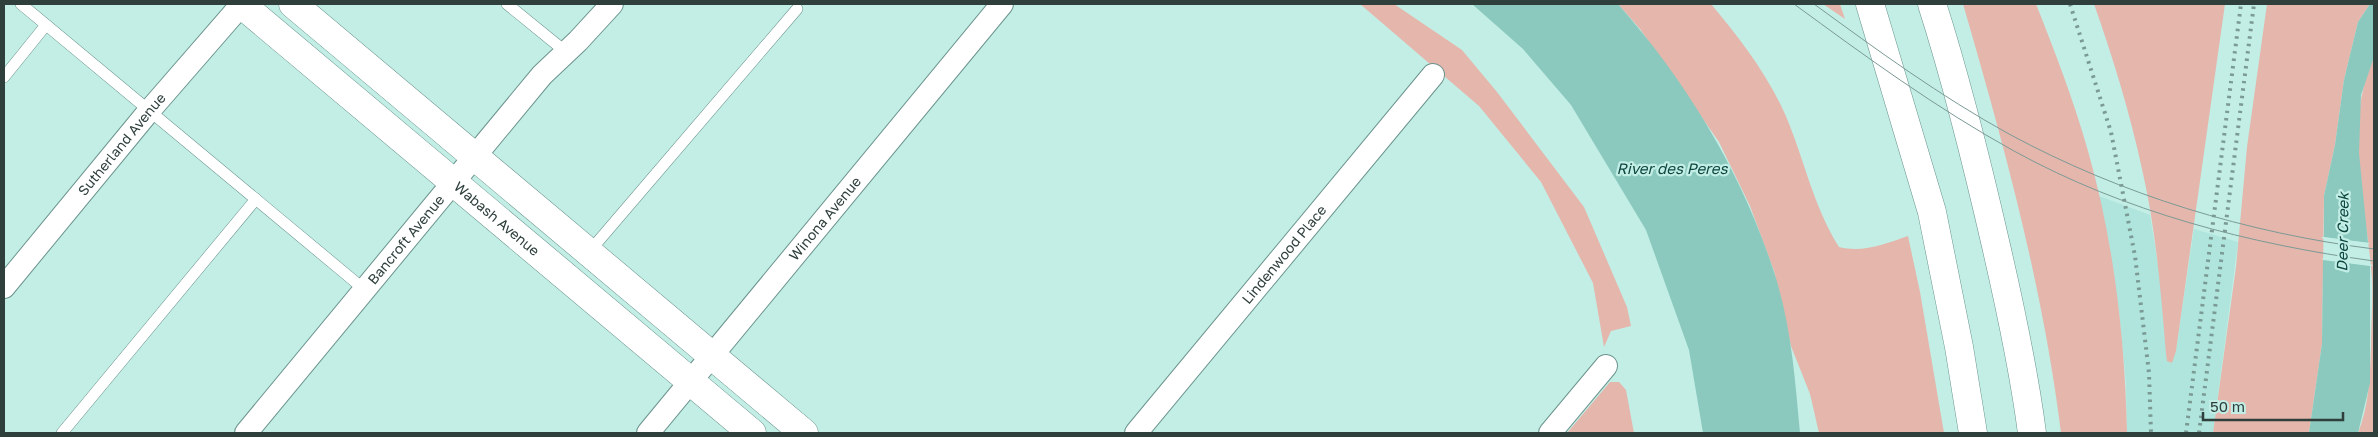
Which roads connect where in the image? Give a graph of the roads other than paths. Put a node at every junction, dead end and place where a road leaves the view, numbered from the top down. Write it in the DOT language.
graph roads {
  1 [pos="21,4"];
  2 [pos="242,4"];
  3 [pos="293,4"];
  4 [pos="507,4"];
  5 [pos="612,4"];
  6 [pos="1002,4"];
  7 [pos="1870,4"];
  8 [pos="1932,4"];
  9 [pos="797,9"];
  10 [pos="46,25"];
  11 [pos="566,52"];
  12 [pos="1432,75"];
  13 [pos="4,77"];
  14 [pos="149,111"];
  15 [pos="475,156"];
  16 [pos="454,181"];
  17 [pos="256,199"];
  18 [pos="589,252"];
  19 [pos="4,287"];
  20 [pos="365,290"];
  21 [pos="712,355"];
  22 [pos="1606,366"];
  23 [pos="690,381"];
  24 [pos="62,433"];
  25 [pos="246,433"];
  26 [pos="648,433"];
  27 [pos="752,433"];
  28 [pos="804,433"];
  29 [pos="1136,433"];
  30 [pos="1550,433"];
  31 [pos="1973,433"];
  32 [pos="2032,433"];
  1 -- 10 [label="lane"];
  2 -- 14 [label="street, Sutherland Avenue"];
  2 -- 16 [label="main road, Wabash Avenue"];
  3 -- 15 [label="main road"];
  4 -- 11 [label="lane"];
  5 -- 11 [label="street, Bancroft Avenue"];
  6 -- 21 [label="street, Winona Avenue"];
  7 -- 31 [label="main road"];
  8 -- 32 [label="main road"];
  9 -- 18 [label="lane"];
  10 -- 13 [label="lane"];
  10 -- 14 [label="lane"];
  11 -- 15 [label="street, Bancroft Avenue"];
  12 -- 29 [label="street, Lindenwood Place"];
  14 -- 17 [label="lane"];
  14 -- 19 [label="street, Sutherland Avenue"];
  15 -- 16 [label="street, Bancroft Avenue"];
  15 -- 18 [label="main road"];
  16 -- 20 [label="street, Bancroft Avenue"];
  16 -- 23 [label="main road, Wabash Avenue"];
  17 -- 20 [label="lane"];
  17 -- 24 [label="lane"];
  18 -- 21 [label="main road"];
  20 -- 25 [label="street, Bancroft Avenue"];
  21 -- 23 [label="street, Winona Avenue"];
  21 -- 28 [label="main road"];
  22 -- 30 [label="street"];
  23 -- 26 [label="street, Winona Avenue"];
  23 -- 27 [label="main road, Wabash Avenue"];
}
